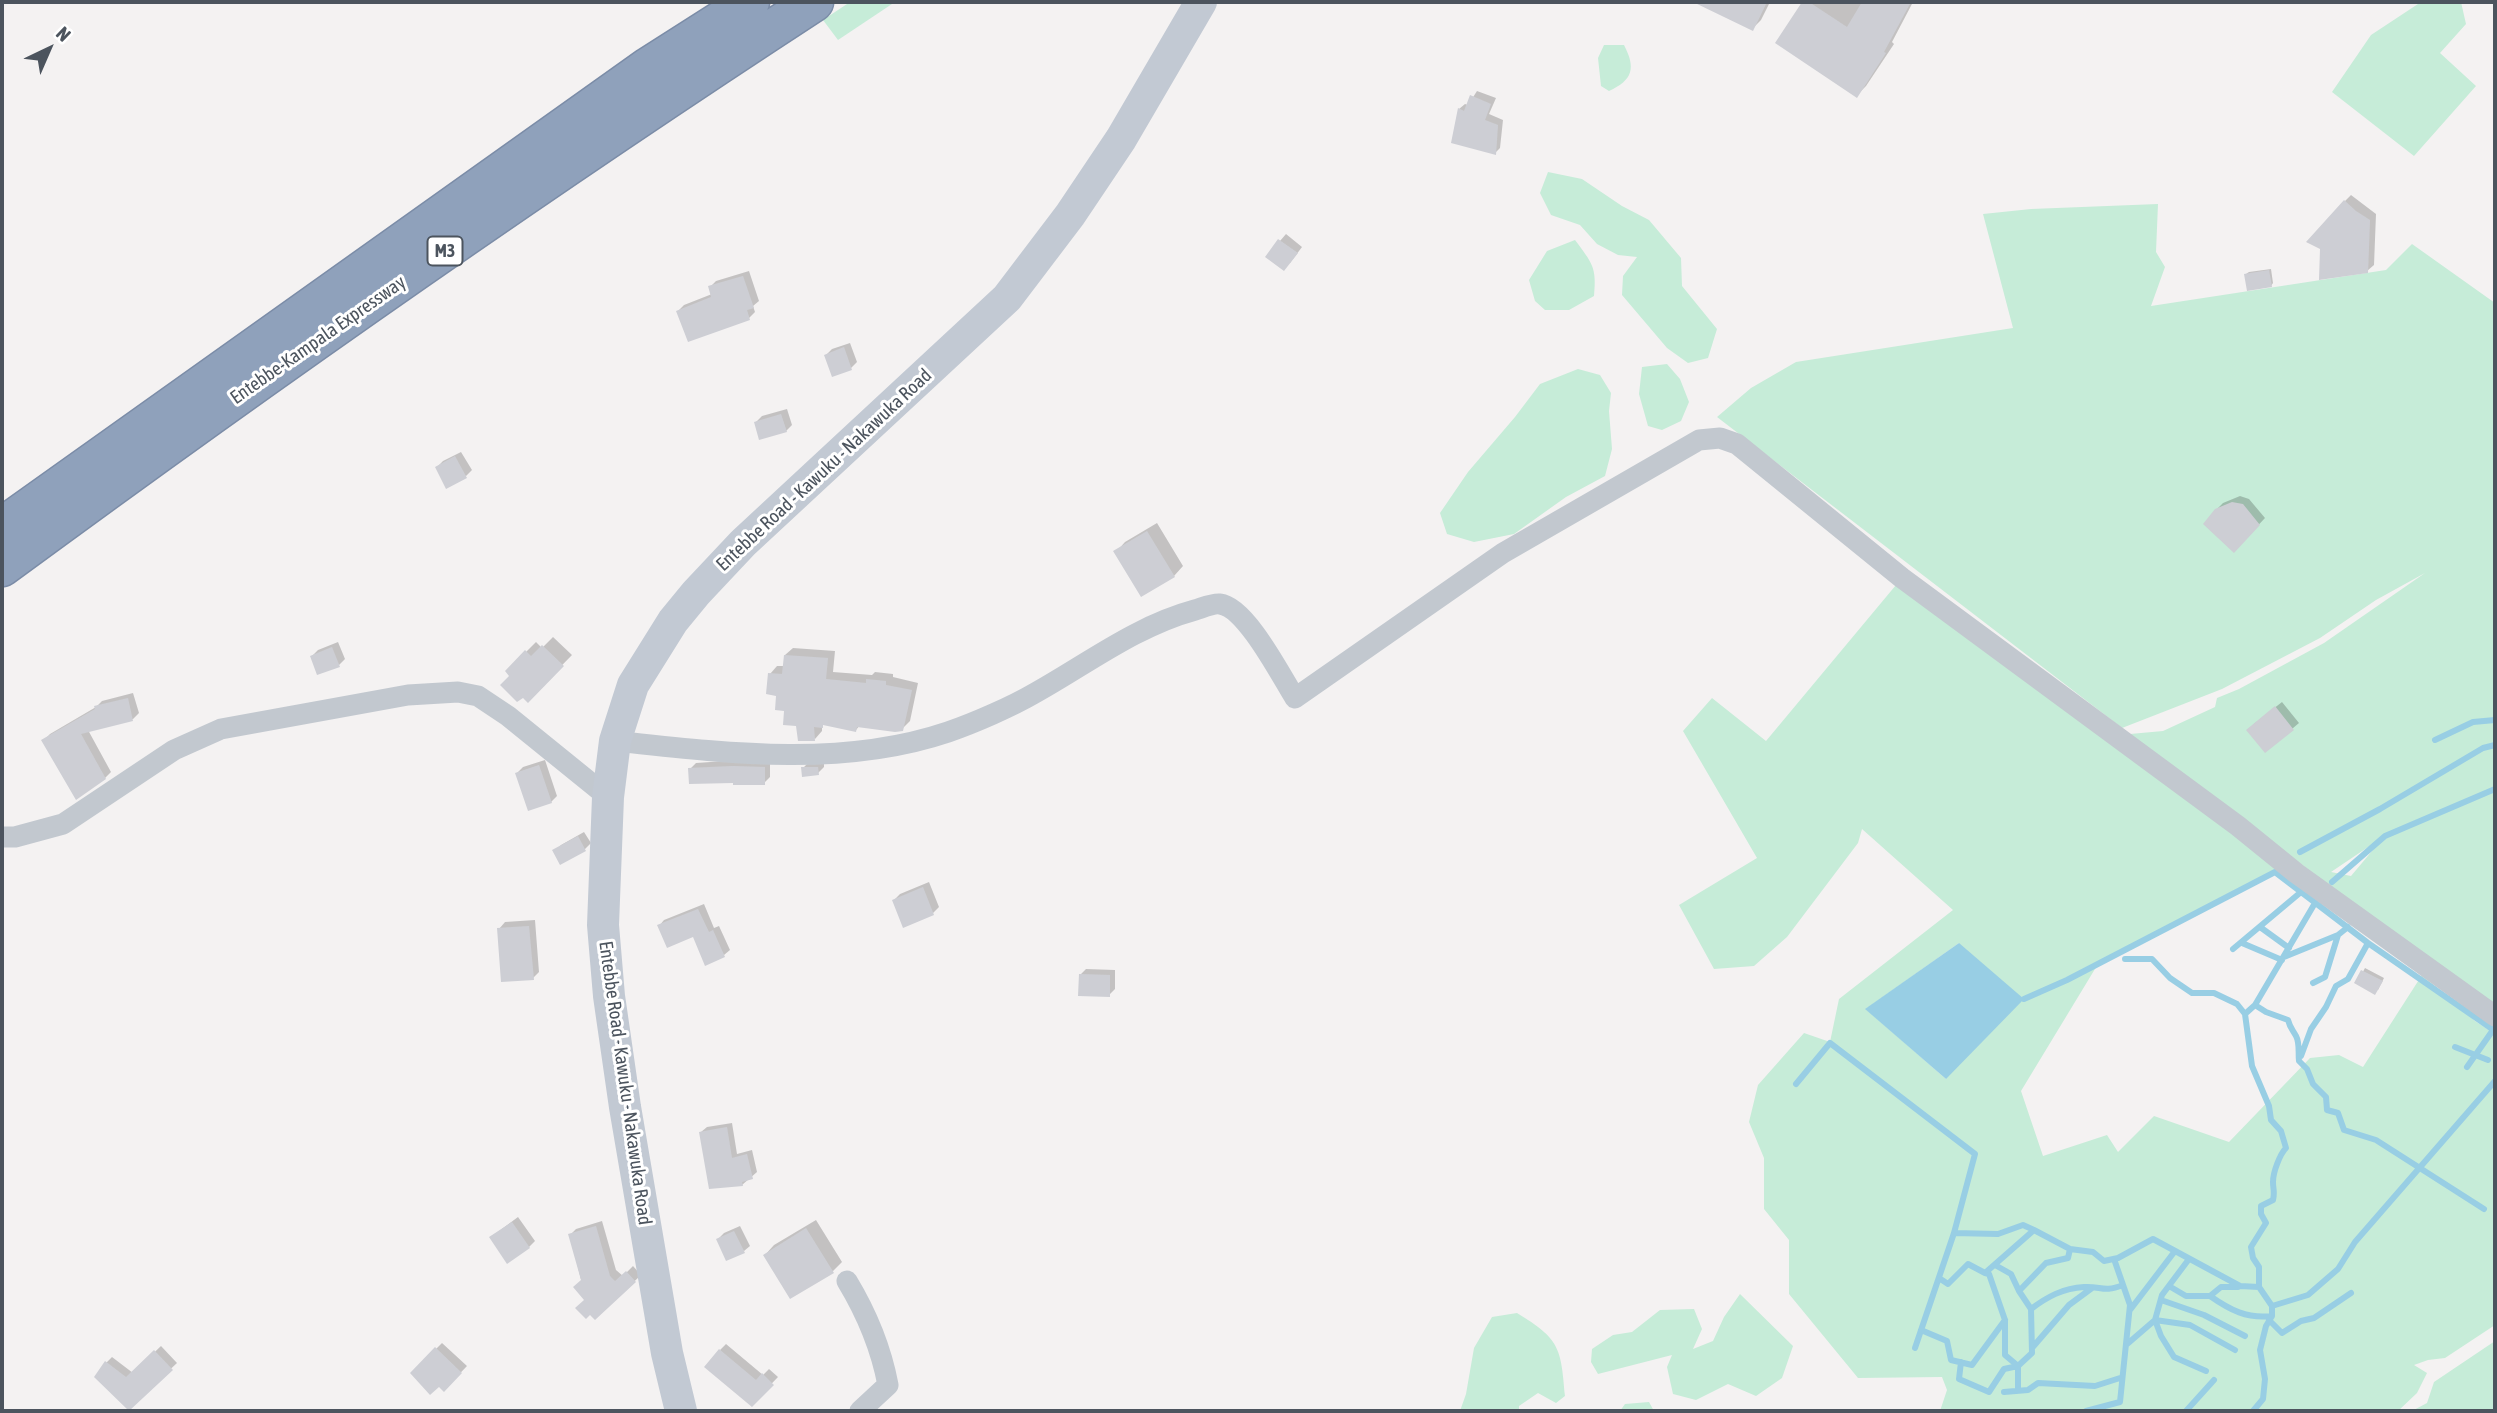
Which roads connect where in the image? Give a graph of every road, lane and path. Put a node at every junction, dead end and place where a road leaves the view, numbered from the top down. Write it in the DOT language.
graph roads {
  1 [pos="750,2"];
  2 [pos="814,2"];
  3 [pos="1201,2"];
  4 [pos="2,527"];
  5 [pos="2,567"];
  6 [pos="615,741"];
  7 [pos="608,797"];
  8 [pos="2,837"];
  9 [pos="2495,1016"];
  10 [pos="847,1281"];
  11 [pos="681,1411"];
  12 [pos="860,1411"];
  1 -- 4 [label="highway, Entebbe-Kampala Expressway / M3"];
  2 -- 5 [label="highway, Entebbe-Kampala Expressway / M3"];
  3 -- 6 [label="main road, Entebbe Road - Kawuku - Nakawuka Road"];
  6 -- 7 [label="main road, Entebbe Road - Kawuku - Nakawuka Road"];
  6 -- 9 [label="street"];
  7 -- 8 [label="street"];
  7 -- 11 [label="main road, Entebbe Road - Kawuku - Nakawuka Road"];
  10 -- 12 [label="street"];
}
